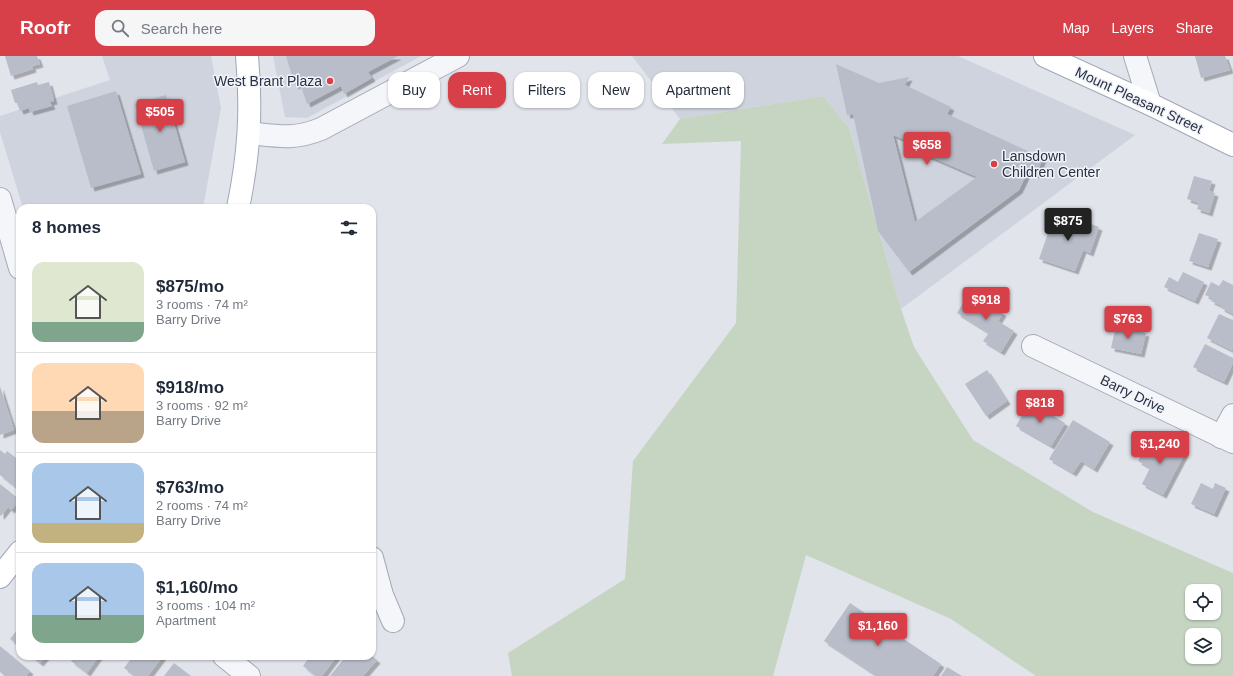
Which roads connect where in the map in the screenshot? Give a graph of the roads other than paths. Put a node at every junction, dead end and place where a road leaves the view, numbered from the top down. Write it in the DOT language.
graph roads {
  1 [pos="247,56"];
  2 [pos="458,56"];
  3 [pos="1045,56"];
  4 [pos="1135,56"];
  5 [pos="1150,104"];
  6 [pos="249,134"];
  7 [pos="1233,145"];
  8 [pos="0,199"];
  9 [pos="239,204"];
  10 [pos="16,254"];
  11 [pos="1033,346"];
  12 [pos="1233,415"];
  13 [pos="1227,440"];
  14 [pos="16,557"];
  15 [pos="376,573"];
  16 [pos="0,577"];
  17 [pos="393,621"];
  18 [pos="229,660"];
  19 [pos="249,676"];
  1 -- 6 [label="main road"];
  2 -- 6 [label="street"];
  3 -- 5 [label="main road, Mount Pleasant Street"];
  4 -- 5 [label="street"];
  5 -- 7 [label="main road, Mount Pleasant Street"];
  6 -- 9 [label="main road"];
  8 -- 10 [label="street"];
  11 -- 13 [label="street, Barry Drive"];
  12 -- 13 [label="street"];
  14 -- 16 [label="main road"];
  15 -- 17 [label="street"];
  18 -- 19 [label="street"];
}
